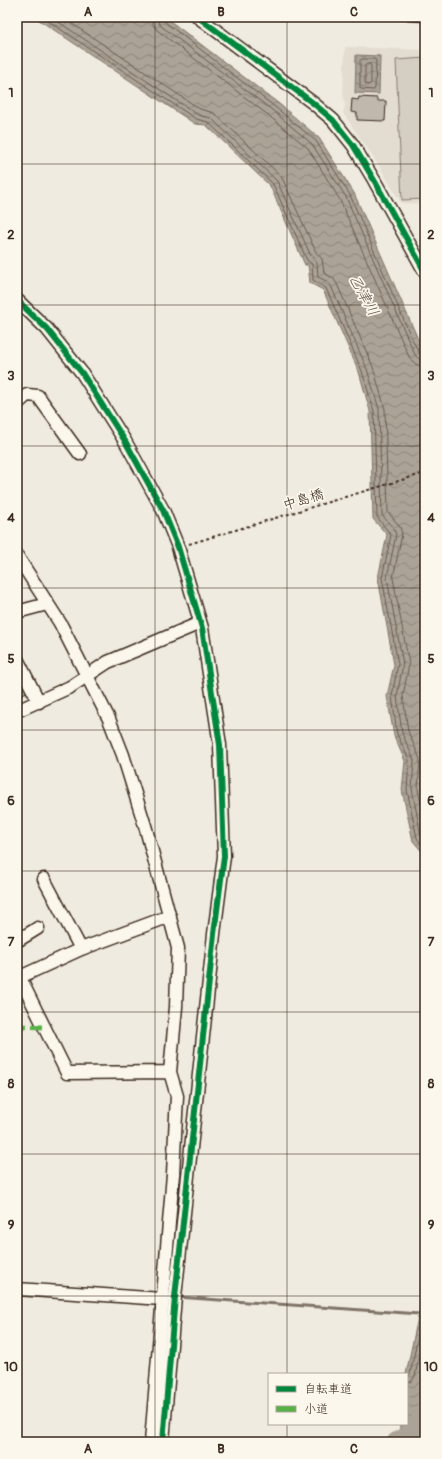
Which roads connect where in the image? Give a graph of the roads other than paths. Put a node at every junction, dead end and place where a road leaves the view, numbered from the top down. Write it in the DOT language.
graph roads {
  1 [pos="198,17"];
  2 [pos="425,272"];
  3 [pos="17,300"];
  4 [pos="17,404"];
  5 [pos="80,454"];
  6 [pos="17,556"];
  7 [pos="47,604"];
  8 [pos="17,612"];
  9 [pos="200,623"];
  10 [pos="17,659"];
  11 [pos="88,676"];
  12 [pos="39,702"];
  13 [pos="17,711"];
  14 [pos="44,879"];
  15 [pos="170,916"];
  16 [pos="38,928"];
  17 [pos="17,941"];
  18 [pos="81,949"];
  19 [pos="18,974"];
  20 [pos="170,1072"];
  21 [pos="194,1127"];
  22 [pos="173,1174"];
  23 [pos="17,1289"];
  24 [pos="162,1299"];
  25 [pos="151,1442"];
  26 [pos="163,1442"];
  1 -- 2 [label="street"];
  3 -- 9 [label="street"];
  4 -- 5 [label="street"];
  6 -- 7 [label="street"];
  7 -- 8 [label="street"];
  7 -- 11 [label="street"];
  9 -- 11 [label="street"];
  9 -- 21 [label="street"];
  10 -- 12 [label="street"];
  11 -- 12 [label="street"];
  11 -- 15 [label="street"];
  12 -- 13 [label="street"];
  14 -- 18 [label="street"];
  15 -- 18 [label="street"];
  15 -- 20 [label="street"];
  16 -- 17 [label="street"];
  18 -- 19 [label="street"];
  19 -- 20 [label="street"];
  20 -- 22 [label="street"];
  21 -- 22 [label="street"];
  21 -- 26 [label="street"];
  22 -- 24 [label="street"];
  23 -- 24 [label="street"];
  24 -- 25 [label="street"];
}
